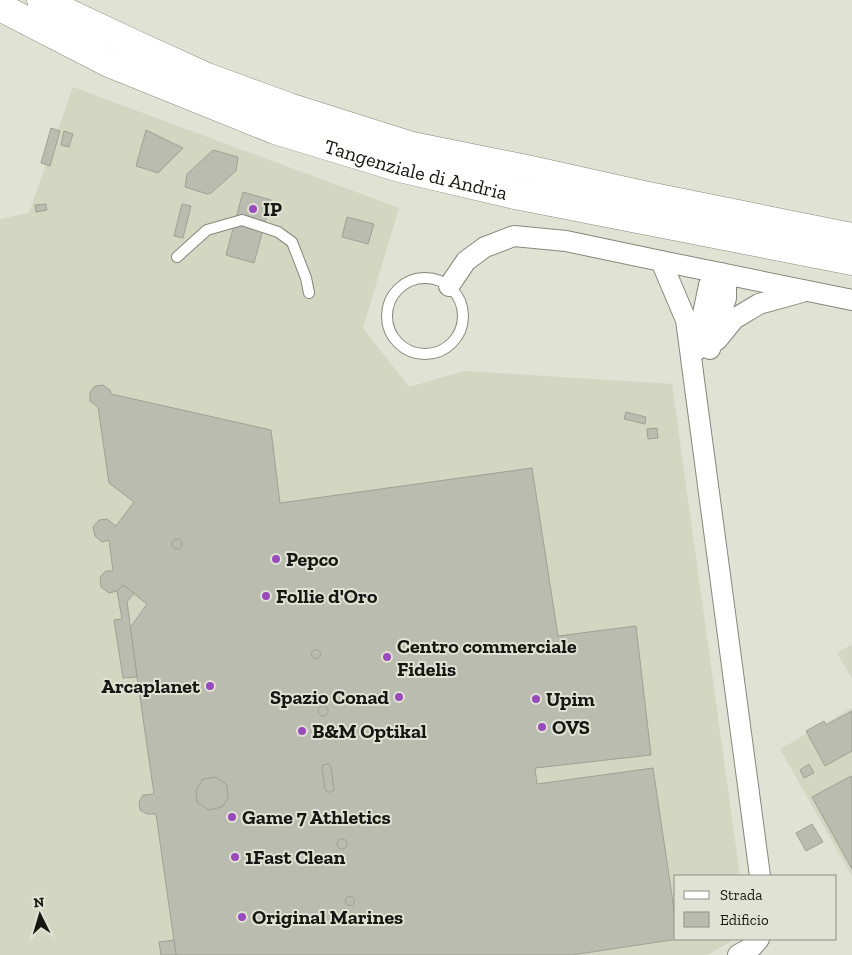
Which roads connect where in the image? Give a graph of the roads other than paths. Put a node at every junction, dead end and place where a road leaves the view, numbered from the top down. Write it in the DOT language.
graph roads {
  1 [pos="41,0"];
  2 [pos="0,7"];
  3 [pos="64,8"];
  4 [pos="0,25"];
  5 [pos="179,91"];
  6 [pos="852,237"];
  7 [pos="178,257"];
  8 [pos="661,261"];
  9 [pos="852,261"];
  10 [pos="721,273"];
  11 [pos="449,286"];
  12 [pos="806,291"];
  13 [pos="309,293"];
  14 [pos="852,300"];
  15 [pos="710,349"];
  16 [pos="695,390"];
  17 [pos="760,875"];
  18 [pos="759,940"];
  19 [pos="738,955"];
  1 -- 3 [label="main road, Tangenziale di Andria"];
  2 -- 5 [label="main road, Tangenziale di Andria"];
  3 -- 6 [label="main road, Tangenziale di Andria"];
  4 -- 5 [label="main road"];
  5 -- 9 [label="main road, Tangenziale di Andria"];
  7 -- 13 [label="lane"];
  8 -- 10 [label="street"];
  8 -- 11 [label="street"];
  8 -- 16 [label="street"];
  10 -- 12 [label="street"];
  10 -- 15 [label="street"];
  10 -- 16 [label="street"];
  11 -- 11 [label="lane"];
  12 -- 14 [label="street"];
  12 -- 15 [label="street"];
  15 -- 16 [label="street"];
  16 -- 17 [label="street"];
  18 -- 19 [label="street"];
}
